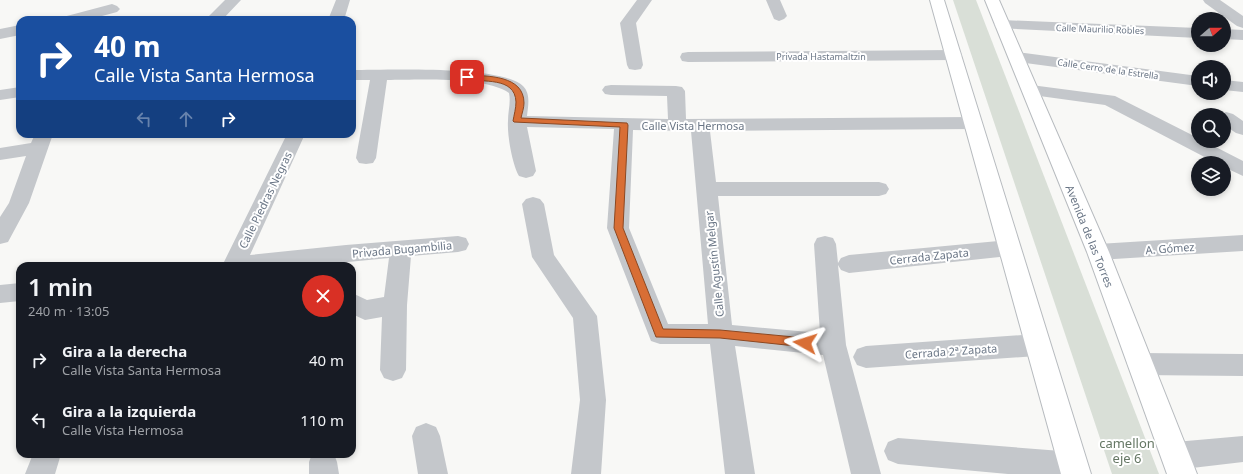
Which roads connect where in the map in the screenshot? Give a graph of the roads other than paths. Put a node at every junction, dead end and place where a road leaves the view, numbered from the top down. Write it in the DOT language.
graph roads {
  1 [pos="234,0"];
  2 [pos="344,0"];
  3 [pos="645,0"];
  4 [pos="773,0"];
  5 [pos="937,0"];
  6 [pos="992,0"];
  7 [pos="1210,0"];
  8 [pos="112,10"];
  9 [pos="86,16"];
  10 [pos="217,16"];
  11 [pos="338,16"];
  12 [pos="779,16"];
  13 [pos="1243,23"];
  14 [pos="1002,25"];
  15 [pos="16,31"];
  16 [pos="1191,33"];
  17 [pos="0,34"];
  18 [pos="1231,34"];
  19 [pos="1243,35"];
  20 [pos="954,55"];
  21 [pos="688,57"];
  22 [pos="1017,57"];
  23 [pos="634,65"];
  24 [pos="356,75"];
  25 [pos="379,75"];
  26 [pos="1191,80"];
  27 [pos="1231,86"];
  28 [pos="1243,87"];
  29 [pos="611,90"];
  30 [pos="1031,90"];
  31 [pos="16,93"];
  32 [pos="0,95"];
  33 [pos="517,121"];
  34 [pos="1231,121"];
  35 [pos="973,123"];
  36 [pos="624,125"];
  37 [pos="677,125"];
  38 [pos="700,125"];
  39 [pos="1243,129"];
  40 [pos="294,138"];
  41 [pos="41,141"];
  42 [pos="0,154"];
  43 [pos="366,158"];
  44 [pos="1243,169"];
  45 [pos="526,172"];
  46 [pos="879,188"];
  47 [pos="706,189"];
  48 [pos="532,204"];
  49 [pos="0,236"];
  50 [pos="1243,243"];
  51 [pos="458,244"];
  52 [pos="826,244"];
  53 [pos="401,248"];
  54 [pos="1009,248"];
  55 [pos="1098,252"];
  56 [pos="345,260"];
  57 [pos="236,262"];
  58 [pos="308,262"];
  59 [pos="849,264"];
  60 [pos="16,292"];
  61 [pos="0,294"];
  62 [pos="356,305"];
  63 [pos="395,305"];
  64 [pos="720,334"];
  65 [pos="1037,345"];
  66 [pos="833,346"];
  67 [pos="866,357"];
  68 [pos="1140,364"];
  69 [pos="1243,365"];
  70 [pos="393,370"];
  71 [pos="426,436"];
  72 [pos="1243,449"];
  73 [pos="898,451"];
  74 [pos="46,458"];
  75 [pos="1179,465"];
  76 [pos="1075,470"];
  77 [pos="40,474"];
  78 [pos="433,474"];
  79 [pos="586,474"];
  80 [pos="740,474"];
  81 [pos="866,474"];
  1 -- 10 [label="street"];
  2 -- 11 [label="street"];
  3 -- 23 [label="street"];
  4 -- 12 [label="street"];
  5 -- 20 [label="main road"];
  6 -- 14 [label="main road, Avenida de las Torres"];
  7 -- 13 [label="street"];
  8 -- 9 [label="street"];
  14 -- 16 [label="street, Calle Maurilio Robles"];
  14 -- 22 [label="main road, Avenida de las Torres"];
  15 -- 17 [label="street"];
  18 -- 19 [label="street"];
  20 -- 21 [label="street, Privada Hastamaltzin"];
  20 -- 35 [label="main road"];
  22 -- 26 [label="street, Calle Cerro de la Estrella"];
  22 -- 30 [label="main road, Avenida de las Torres"];
  24 -- 25 [label="street"];
  25 -- 33 [label="street"];
  25 -- 43 [label="street"];
  27 -- 28 [label="street"];
  29 -- 37 [label="street"];
  30 -- 44 [label="street"];
  30 -- 55 [label="main road, Avenida de las Torres"];
  31 -- 32 [label="street"];
  33 -- 36 [label="street, Calle Vista Hermosa"];
  33 -- 45 [label="street"];
  34 -- 39 [label="street"];
  35 -- 38 [label="street, Calle Vista Hermosa"];
  35 -- 54 [label="main road"];
  36 -- 37 [label="street, Calle Vista Hermosa"];
  36 -- 64 [label="street"];
  37 -- 38 [label="street, Calle Vista Hermosa"];
  38 -- 47 [label="street, Calle Agustín Melgar"];
  40 -- 57 [label="street, Calle Piedras Negras"];
  41 -- 42 [label="street"];
  41 -- 49 [label="street"];
  46 -- 47 [label="street"];
  47 -- 64 [label="street, Calle Agustín Melgar"];
  48 -- 79 [label="street"];
  50 -- 55 [label="street, A. Gómez"];
  51 -- 53 [label="street, Privada Bugambilia"];
  52 -- 66 [label="street"];
  53 -- 56 [label="street, Privada Bugambilia"];
  53 -- 63 [label="street"];
  54 -- 59 [label="street, Cerrada Zapata"];
  54 -- 65 [label="main road"];
  55 -- 68 [label="main road, Avenida de las Torres"];
  56 -- 58 [label="street, Privada Bugambilia"];
  60 -- 61 [label="street"];
  62 -- 63 [label="street"];
  63 -- 70 [label="street"];
  64 -- 66 [label="street"];
  64 -- 80 [label="street, Calle Agustín Melgar"];
  65 -- 67 [label="street, Cerrada 2ª Zapata"];
  65 -- 76 [label="main road"];
  66 -- 81 [label="street"];
  68 -- 69 [label="street"];
  68 -- 75 [label="main road, Avenida de las Torres"];
  71 -- 78 [label="street"];
  72 -- 75 [label="street"];
  73 -- 76 [label="street"];
  74 -- 77 [label="street"];
}
